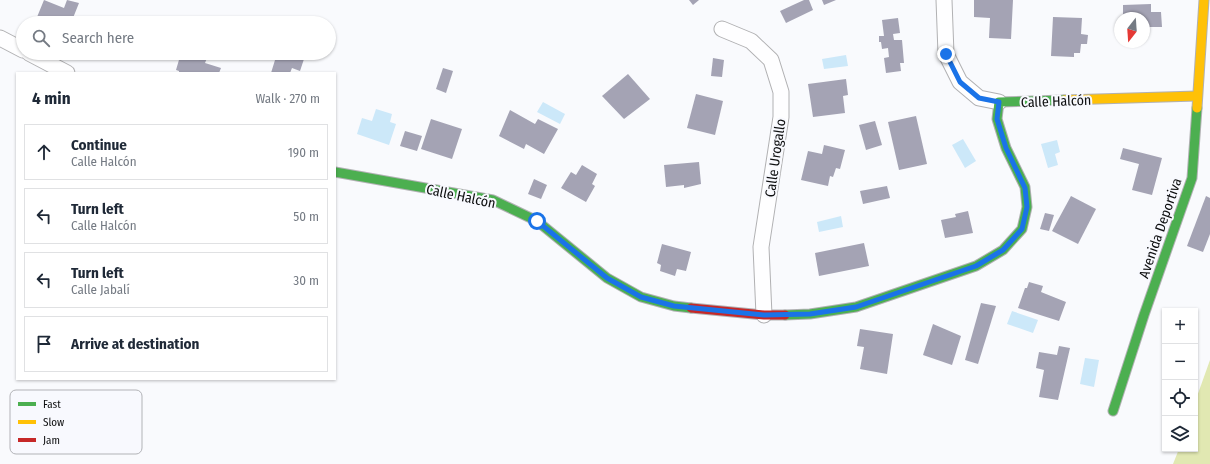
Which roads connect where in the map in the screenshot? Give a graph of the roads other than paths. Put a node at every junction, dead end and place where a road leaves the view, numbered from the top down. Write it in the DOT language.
graph roads {
  1 [pos="944,0"];
  2 [pos="1204,0"];
  3 [pos="722,29"];
  4 [pos="0,38"];
  5 [pos="16,46"];
  6 [pos="42,60"];
  7 [pos="64,72"];
  8 [pos="1197,96"];
  9 [pos="999,102"];
  10 [pos="336,172"];
  11 [pos="764,315"];
  12 [pos="1113,411"];
  1 -- 9 [label="street"];
  2 -- 8 [label="street, Avenida Deportiva"];
  3 -- 11 [label="street, Calle Urogallo"];
  4 -- 5 [label="street"];
  6 -- 7 [label="street"];
  8 -- 9 [label="street, Calle Halcón"];
  8 -- 12 [label="street, Avenida Deportiva"];
  9 -- 11 [label="street, Calle Halcón"];
  10 -- 11 [label="street, Calle Halcón"];
}
